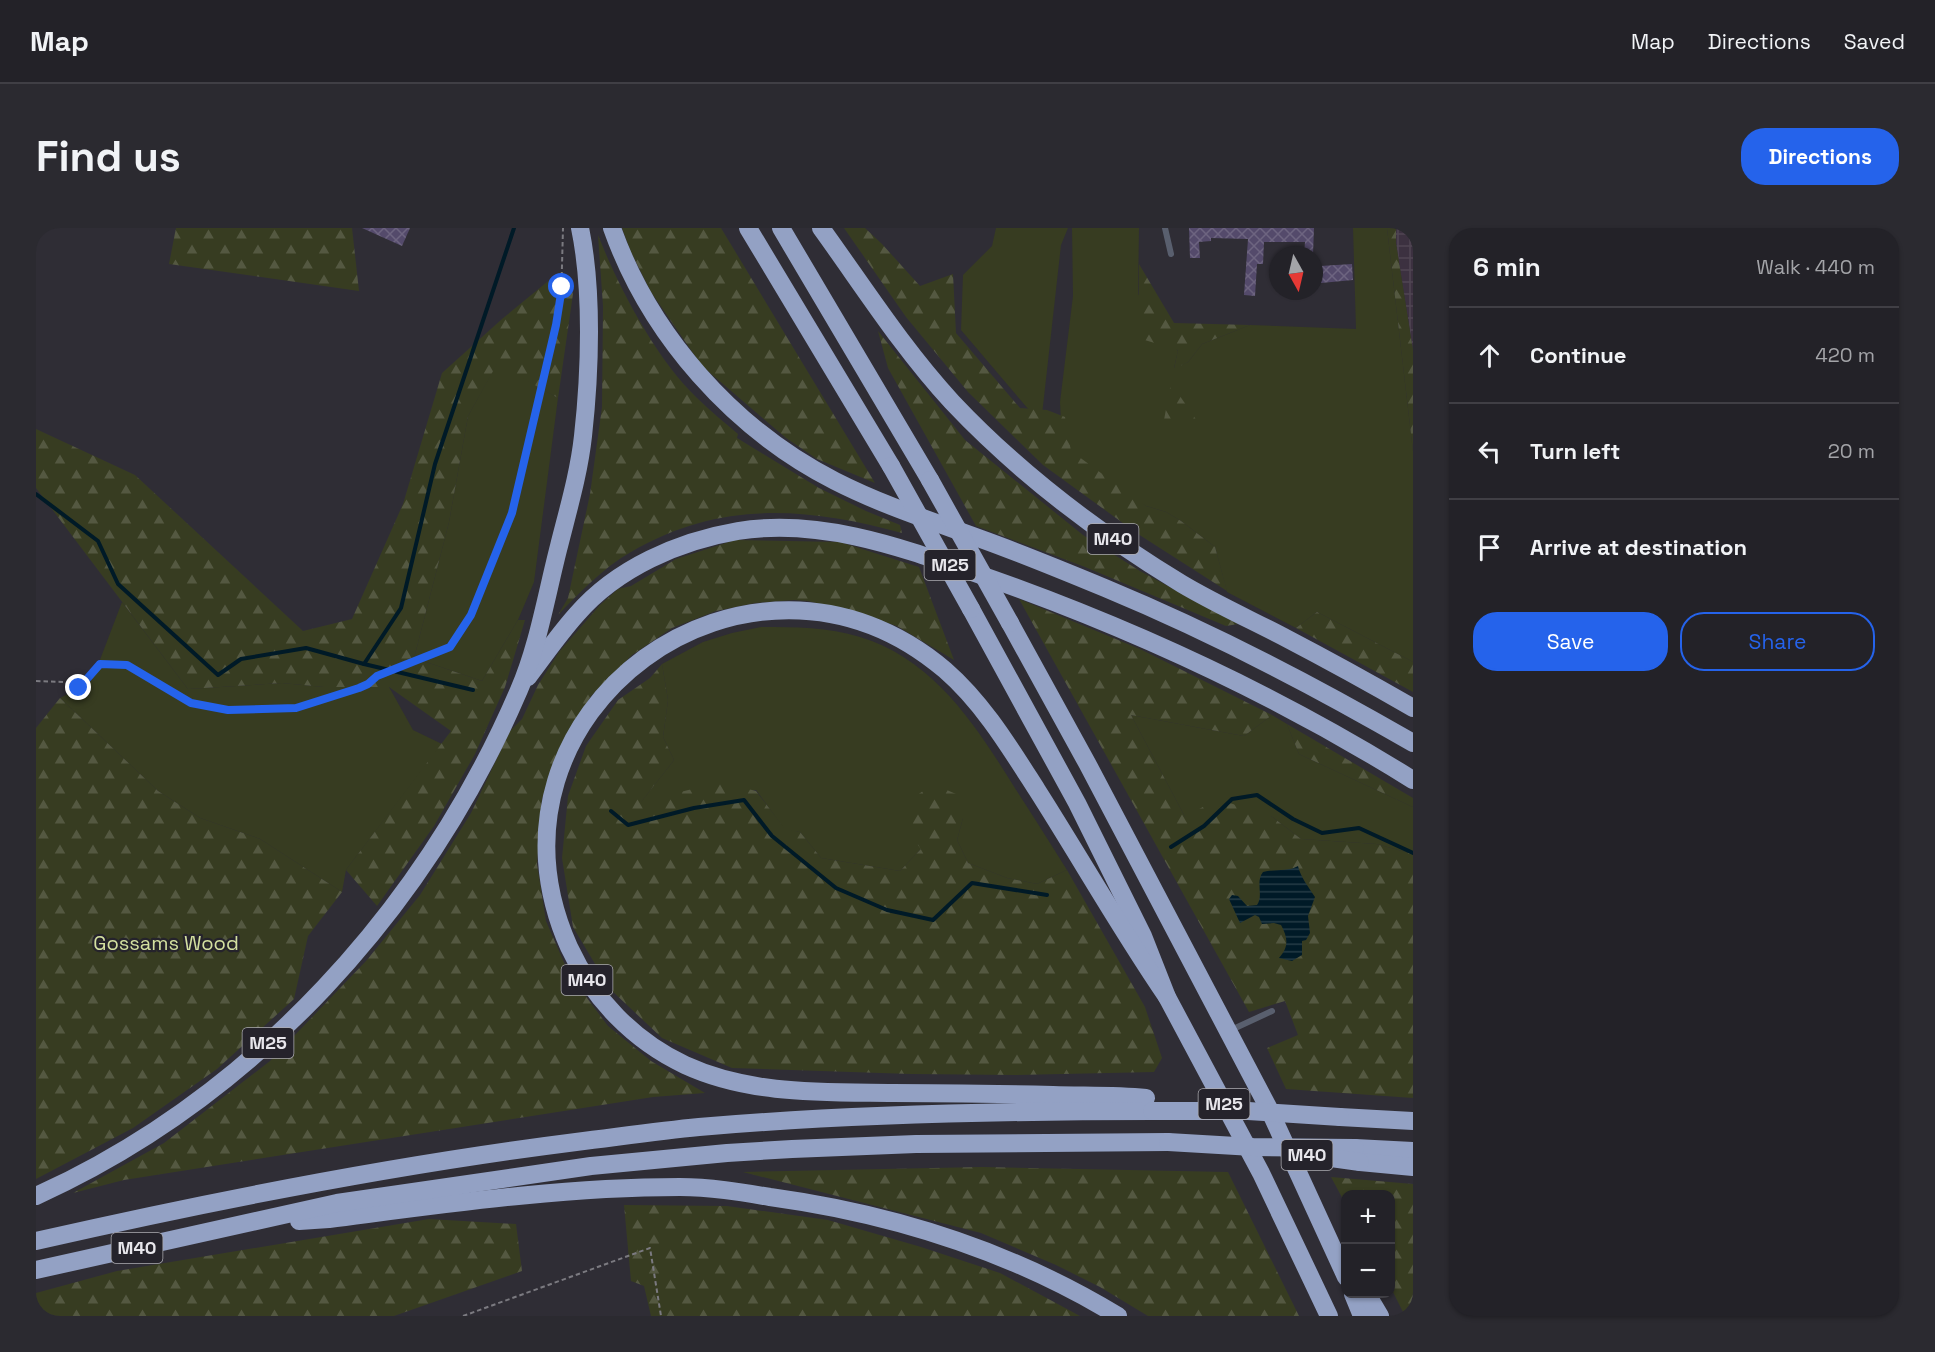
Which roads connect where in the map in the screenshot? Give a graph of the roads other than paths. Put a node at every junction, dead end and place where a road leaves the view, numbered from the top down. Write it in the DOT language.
graph roads {
  1 [pos="580,228"];
  2 [pos="612,228"];
  3 [pos="748,228"];
  4 [pos="781,228"];
  5 [pos="821,228"];
  6 [pos="1165,228"];
  7 [pos="1171,254"];
  8 [pos="520,688"];
  9 [pos="1413,708"];
  10 [pos="1413,743"];
  11 [pos="1413,780"];
  12 [pos="1167,997"];
  13 [pos="1272,1011"];
  14 [pos="1228,1031"];
  15 [pos="1149,1105"];
  16 [pos="1413,1121"];
  17 [pos="1413,1151"];
  18 [pos="1357,1155"];
  19 [pos="1413,1167"];
  20 [pos="36,1196"];
  21 [pos="238,1226"];
  22 [pos="36,1241"];
  23 [pos="1333,1247"];
  24 [pos="1341,1257"];
  25 [pos="1341,1265"];
  26 [pos="36,1270"];
  27 [pos="1355,1298"];
  28 [pos="1370,1298"];
  29 [pos="1119,1316"];
  30 [pos="1329,1316"];
  31 [pos="1362,1316"];
  32 [pos="1380,1316"];
  1 -- 8 [label="highway, M25"];
  2 -- 10 [label="highway, M25"];
  3 -- 12 [label="highway, M25, bridge"];
  4 -- 14 [label="highway, M25, bridge"];
  5 -- 9 [label="highway, M40"];
  6 -- 7 [label="lane"];
  8 -- 11 [label="highway, M25"];
  8 -- 20 [label="highway, M25"];
  12 -- 15 [label="highway, M40"];
  12 -- 30 [label="highway, M25"];
  13 -- 14 [label="lane"];
  14 -- 23 [label="highway, M25"];
  15 -- 16 [label="highway, M40, bridge"];
  15 -- 22 [label="highway, M40"];
  17 -- 18 [label="highway, M40"];
  18 -- 19 [label="highway, M40"];
  18 -- 21 [label="highway, M40, bridge"];
  21 -- 26 [label="highway, M40"];
  21 -- 29 [label="highway, M40"];
  23 -- 24 [label="highway"];
  23 -- 25 [label="highway, M25"];
  27 -- 31 [label="highway"];
  28 -- 32 [label="highway"];
}
